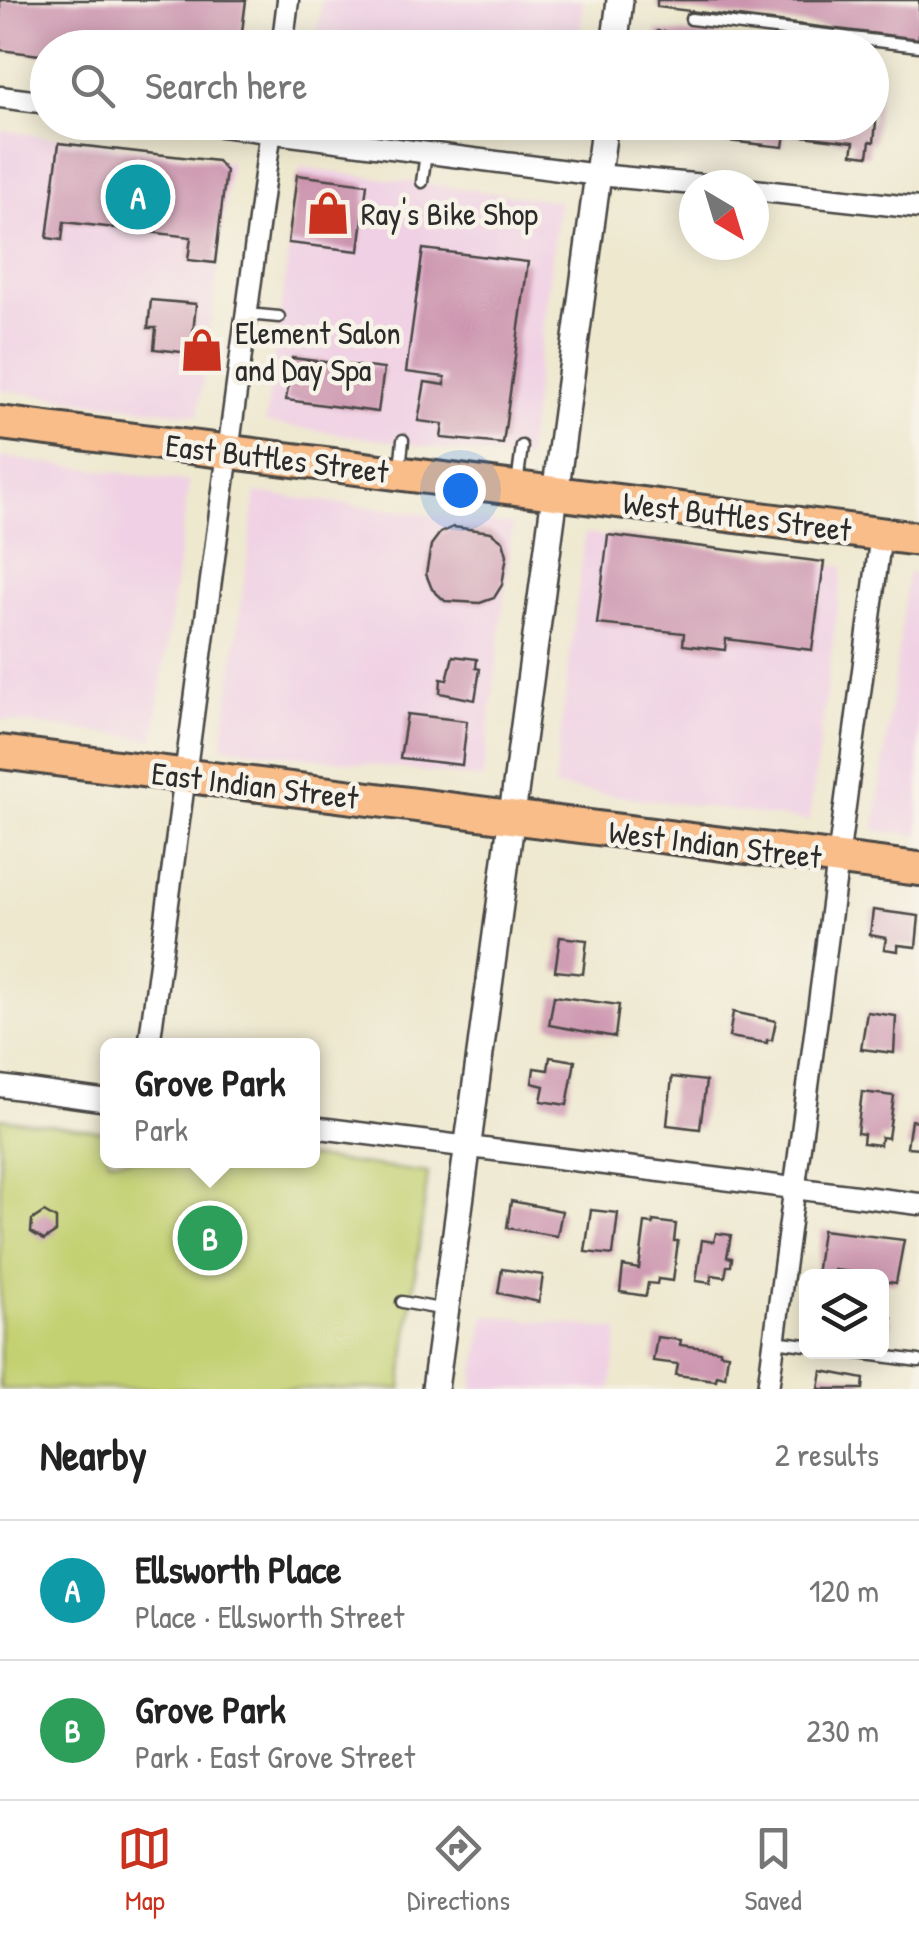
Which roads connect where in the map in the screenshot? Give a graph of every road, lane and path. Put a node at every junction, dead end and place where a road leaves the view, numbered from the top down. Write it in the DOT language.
graph roads {
  1 [pos="288,0"];
  2 [pos="620,0"];
  3 [pos="691,18"];
  4 [pos="284,30"];
  5 [pos="616,30"];
  6 [pos="789,30"];
  7 [pos="889,42"];
  8 [pos="919,46"];
  9 [pos="0,97"];
  10 [pos="30,101"];
  11 [pos="269,140"];
  12 [pos="345,140"];
  13 [pos="602,140"];
  14 [pos="426,153"];
  15 [pos="598,175"];
  16 [pos="422,182"];
  17 [pos="679,183"];
  18 [pos="769,192"];
  19 [pos="919,208"];
  20 [pos="246,314"];
  21 [pos="279,317"];
  22 [pos="0,423"];
  23 [pos="403,440"];
  24 [pos="522,446"];
  25 [pos="228,452"];
  26 [pos="400,474"];
  27 [pos="516,488"];
  28 [pos="554,494"];
  29 [pos="881,534"];
  30 [pos="919,539"];
  31 [pos="0,752"];
  32 [pos="182,776"];
  33 [pos="510,818"];
  34 [pos="838,859"];
  35 [pos="919,869"];
  36 [pos="150,1038"];
  37 [pos="0,1086"];
  38 [pos="100,1100"];
  39 [pos="320,1128"];
  40 [pos="467,1146"];
  41 [pos="794,1188"];
  42 [pos="919,1204"];
  43 [pos="402,1302"];
  44 [pos="445,1310"];
  45 [pos="774,1341"];
  46 [pos="799,1345"];
  47 [pos="889,1357"];
  48 [pos="919,1361"];
  49 [pos="435,1389"];
  50 [pos="768,1389"];
  1 -- 4 [label="street"];
  2 -- 5 [label="street"];
  3 -- 6 [label="lane"];
  7 -- 8 [label="lane"];
  9 -- 10 [label="street"];
  11 -- 20 [label="street"];
  12 -- 14 [label="street"];
  13 -- 15 [label="street"];
  14 -- 15 [label="street"];
  14 -- 16 [label="lane"];
  15 -- 17 [label="street"];
  15 -- 28 [label="street"];
  18 -- 19 [label="street"];
  20 -- 21 [label="lane"];
  20 -- 25 [label="street"];
  22 -- 25 [label="highway, East Buttles Street"];
  23 -- 26 [label="lane"];
  24 -- 27 [label="lane"];
  25 -- 26 [label="highway, East Buttles Street"];
  25 -- 32 [label="street"];
  26 -- 27 [label="highway, East Buttles Street"];
  27 -- 28 [label="highway, East Buttles Street"];
  28 -- 29 [label="highway, West Buttles Street"];
  28 -- 33 [label="street"];
  29 -- 30 [label="highway, West Buttles Street"];
  29 -- 34 [label="street"];
  31 -- 32 [label="highway, East Indian Street"];
  32 -- 33 [label="highway, East Indian Street"];
  32 -- 36 [label="street"];
  33 -- 34 [label="highway, West Indian Street"];
  33 -- 40 [label="street"];
  34 -- 35 [label="highway, West Indian Street"];
  34 -- 41 [label="street"];
  37 -- 38 [label="street"];
  39 -- 40 [label="street"];
  40 -- 41 [label="street"];
  40 -- 44 [label="street"];
  41 -- 42 [label="street"];
  41 -- 45 [label="street"];
  43 -- 44 [label="lane"];
  44 -- 49 [label="street"];
  45 -- 46 [label="lane"];
  45 -- 50 [label="street"];
  47 -- 48 [label="lane"];
}
